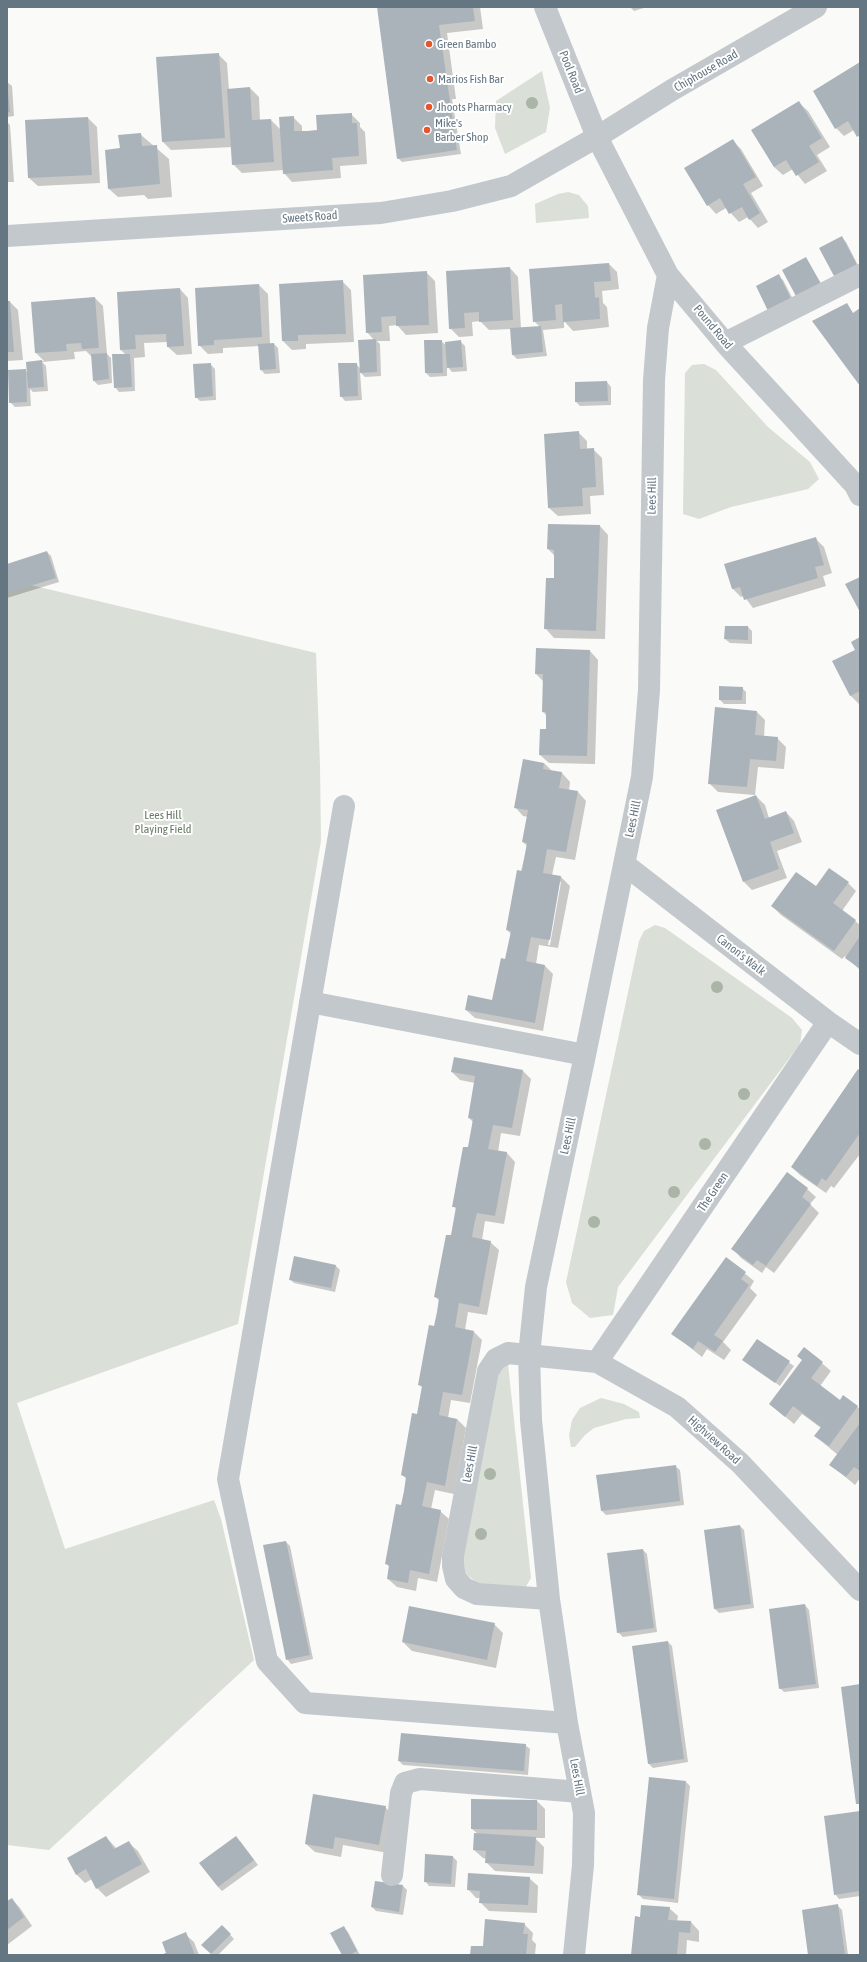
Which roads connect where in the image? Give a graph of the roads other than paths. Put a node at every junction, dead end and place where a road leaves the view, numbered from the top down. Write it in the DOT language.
graph roads {
  1 [pos="545,7"];
  2 [pos="816,7"];
  3 [pos="597,137"];
  4 [pos="7,236"];
  5 [pos="668,275"];
  6 [pos="860,275"];
  7 [pos="725,343"];
  8 [pos="860,495"];
  9 [pos="344,806"];
  10 [pos="624,864"];
  11 [pos="310,1002"];
  12 [pos="828,1022"];
  13 [pos="860,1044"];
  14 [pos="585,1055"];
  15 [pos="529,1355"];
  16 [pos="597,1362"];
  17 [pos="860,1590"];
  18 [pos="549,1599"];
  19 [pos="567,1723"];
  20 [pos="580,1792"];
  21 [pos="392,1875"];
  22 [pos="574,1955"];
  1 -- 3 [label="street, Pool Road"];
  2 -- 3 [label="street, Chiphouse Road"];
  3 -- 4 [label="street, Sweets Road"];
  3 -- 5 [label="street, Pound Road"];
  5 -- 7 [label="street, Pound Road"];
  5 -- 10 [label="street, Lees Hill"];
  6 -- 7 [label="street"];
  7 -- 8 [label="street, Pound Road"];
  9 -- 11 [label="street"];
  10 -- 12 [label="street, Canon's Walk"];
  10 -- 14 [label="street, Lees Hill"];
  11 -- 14 [label="street"];
  11 -- 19 [label="street"];
  12 -- 13 [label="street, Canon's Walk"];
  12 -- 16 [label="street, The Green"];
  14 -- 15 [label="street, Lees Hill"];
  15 -- 16 [label="street, Highview Road"];
  15 -- 18 [label="street, Lees Hill"];
  15 -- 18 [label="street, Lees Hill"];
  16 -- 17 [label="street, Highview Road"];
  18 -- 19 [label="street, Lees Hill"];
  19 -- 20 [label="street, Lees Hill"];
  20 -- 21 [label="street"];
  20 -- 22 [label="street, Lees Hill"];
}
